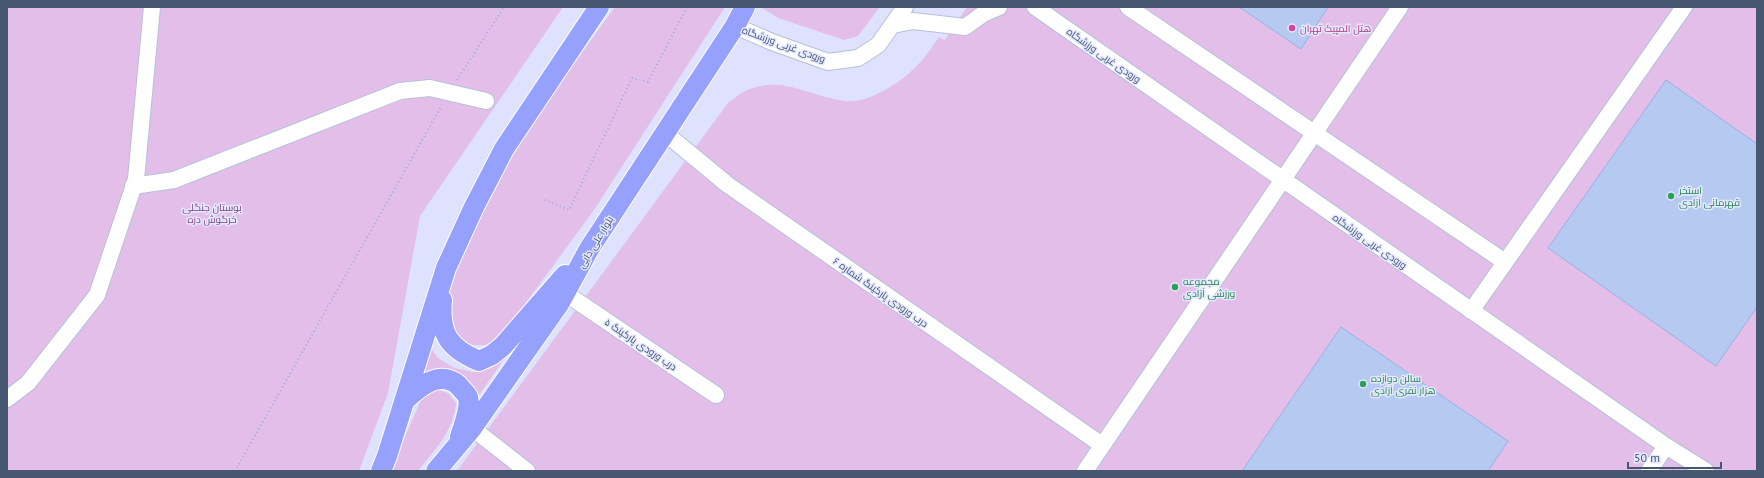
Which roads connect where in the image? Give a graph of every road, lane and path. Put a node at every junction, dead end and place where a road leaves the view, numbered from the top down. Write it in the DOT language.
graph roads {
  1 [pos="152,7"];
  2 [pos="504,7"];
  3 [pos="599,7"];
  4 [pos="687,7"];
  5 [pos="745,7"];
  6 [pos="905,7"];
  7 [pos="999,7"];
  8 [pos="1035,7"];
  9 [pos="1128,7"];
  10 [pos="1400,7"];
  11 [pos="1684,7"];
  12 [pos="893,25"];
  13 [pos="735,26"];
  14 [pos="449,93"];
  15 [pos="486,102"];
  16 [pos="665,133"];
  17 [pos="1315,133"];
  18 [pos="1283,181"];
  19 [pos="133,186"];
  20 [pos="545,200"];
  21 [pos="589,249"];
  22 [pos="1505,262"];
  23 [pos="446,268"];
  24 [pos="565,293"];
  25 [pos="1471,311"];
  26 [pos="716,395"];
  27 [pos="7,398"];
  28 [pos="404,401"];
  29 [pos="472,428"];
  30 [pos="458,443"];
  31 [pos="1102,446"];
  32 [pos="1666,446"];
  33 [pos="235,471"];
  34 [pos="381,471"];
  35 [pos="436,471"];
  36 [pos="527,471"];
  37 [pos="1085,471"];
  38 [pos="1649,471"];
  39 [pos="1706,471"];
  1 -- 19 [label="lane"];
  2 -- 14 [label="path"];
  3 -- 23 [label="main road"];
  4 -- 20 [label="path"];
  5 -- 13 [label="main road, بلوار علی دایی"];
  6 -- 12 [label="lane, ورودی غربی ورزشگاه"];
  7 -- 12 [label="lane"];
  8 -- 18 [label="lane, ورودی غربی ورزشگاه"];
  9 -- 17 [label="lane"];
  10 -- 17 [label="lane"];
  11 -- 22 [label="lane"];
  12 -- 13 [label="lane, ورودی غربی ورزشگاه"];
  13 -- 16 [label="main road, بلوار علی دایی"];
  14 -- 15 [label="lane"];
  14 -- 19 [label="lane"];
  14 -- 33 [label="path"];
  16 -- 21 [label="main road, بلوار علی دایی"];
  16 -- 31 [label="lane, درب ورودی پارکینگ شماره ۶"];
  17 -- 18 [label="lane"];
  17 -- 22 [label="lane"];
  18 -- 25 [label="lane, ورودی غربی ورزشگاه"];
  18 -- 31 [label="lane"];
  19 -- 27 [label="lane"];
  21 -- 23 [label="main road"];
  21 -- 24 [label="main road, بلوار علی دایی"];
  22 -- 25 [label="lane"];
  23 -- 28 [label="main road"];
  24 -- 26 [label="lane, درب ورودی پارکینگ ۵"];
  24 -- 29 [label="main road, بلوار علی دایی"];
  25 -- 32 [label="lane, ورودی غربی ورزشگاه"];
  28 -- 30 [label="main road"];
  28 -- 34 [label="main road"];
  29 -- 30 [label="main road, بلوار علی دایی"];
  29 -- 36 [label="lane"];
  30 -- 35 [label="main road, بلوار علی دایی"];
  31 -- 37 [label="lane"];
  32 -- 38 [label="lane"];
  32 -- 39 [label="lane, ورودی غربی ورزشگاه"];
}
